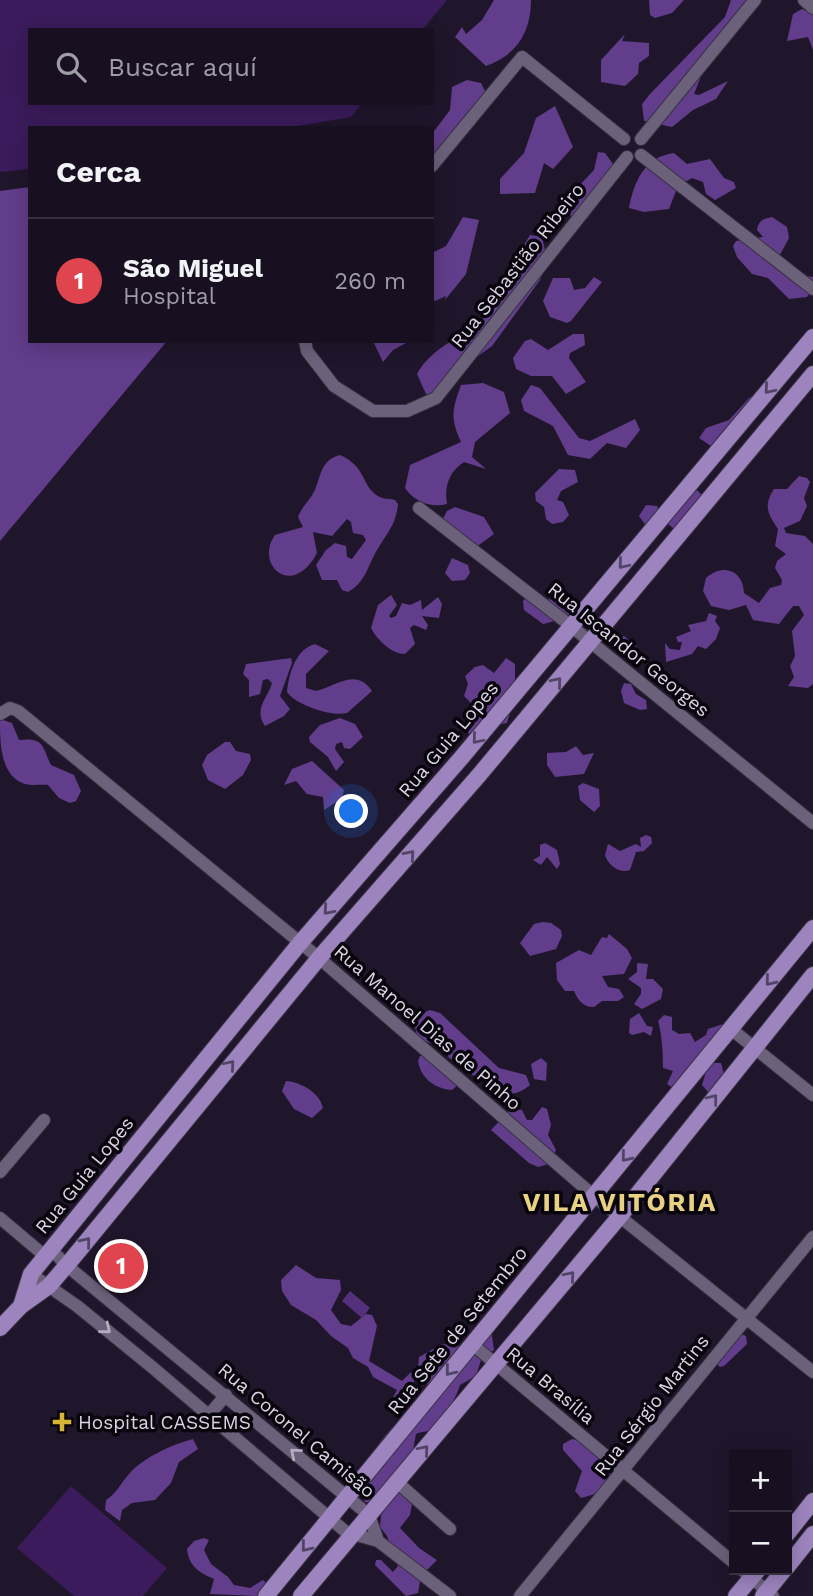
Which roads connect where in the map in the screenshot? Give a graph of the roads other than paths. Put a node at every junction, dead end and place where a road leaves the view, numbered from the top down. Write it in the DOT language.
graph roads {
  1 [pos="755,0"];
  2 [pos="804,0"];
  3 [pos="813,8"];
  4 [pos="624,139"];
  5 [pos="641,139"];
  6 [pos="641,155"];
  7 [pos="627,157"];
  8 [pos="434,164"];
  9 [pos="813,289"];
  10 [pos="813,337"];
  11 [pos="305,343"];
  12 [pos="813,374"];
  13 [pos="419,508"];
  14 [pos="571,626"];
  15 [pos="590,642"];
  16 [pos="0,714"];
  17 [pos="813,823"];
  18 [pos="813,928"];
  19 [pos="300,943"];
  20 [pos="319,958"];
  21 [pos="813,975"];
  22 [pos="731,1028"];
  23 [pos="755,1047"];
  24 [pos="813,1095"];
  25 [pos="158,1117"];
  26 [pos="44,1120"];
  27 [pos="176,1132"];
  28 [pos="0,1172"];
  29 [pos="594,1196"];
  30 [pos="620,1216"];
  31 [pos="0,1218"];
  32 [pos="813,1237"];
  33 [pos="48,1253"];
  34 [pos="66,1265"];
  35 [pos="31,1274"];
  36 [pos="49,1286"];
  37 [pos="21,1306"];
  38 [pos="746,1316"];
  39 [pos="0,1328"];
  40 [pos="472,1344"];
  41 [pos="496,1364"];
  42 [pos="813,1371"];
  43 [pos="226,1395"];
  44 [pos="209,1415"];
  45 [pos="623,1472"];
  46 [pos="397,1482"];
  47 [pos="347,1497"];
  48 [pos="813,1502"];
  49 [pos="369,1515"];
  50 [pos="330,1518"];
  51 [pos="792,1528"];
  52 [pos="450,1529"];
  53 [pos="813,1535"];
  54 [pos="351,1536"];
  55 [pos="378,1541"];
  56 [pos="729,1559"];
  57 [pos="792,1560"];
  58 [pos="748,1575"];
  59 [pos="752,1575"];
  60 [pos="780,1575"];
  61 [pos="768,1594"];
  62 [pos="266,1596"];
  63 [pos="301,1596"];
  64 [pos="450,1596"];
  65 [pos="520,1596"];
  66 [pos="736,1596"];
  1 -- 5 [label="street"];
  2 -- 3 [label="street"];
  4 -- 5 [label="street"];
  4 -- 7 [label="street"];
  4 -- 8 [label="street"];
  5 -- 6 [label="street"];
  6 -- 7 [label="street"];
  6 -- 9 [label="street"];
  7 -- 11 [label="street, Rua Sebastião Ribeiro"];
  10 -- 14 [label="main road, Rua Guia Lopes, one-way"];
  12 -- 15 [label="main road, Rua Guia Lopes"];
  13 -- 14 [label="street, Rua Iscandor Georges"];
  14 -- 15 [label="street, Rua Iscandor Georges"];
  14 -- 19 [label="main road, Rua Guia Lopes, one-way"];
  15 -- 17 [label="street, Rua Iscandor Georges"];
  20 -- 15 [label="main road, Rua Guia Lopes, one-way"];
  16 -- 19 [label="street, Rua Manoel Dias de Pinho"];
  18 -- 22 [label="main road, Rua Sete de Setembro, one-way"];
  19 -- 20 [label="street, Rua Manoel Dias de Pinho"];
  19 -- 25 [label="main road, Rua Guia Lopes"];
  27 -- 20 [label="main road, Rua Guia Lopes, one-way"];
  20 -- 29 [label="street, Rua Manoel Dias de Pinho"];
  21 -- 23 [label="main road"];
  22 -- 23 [label="street"];
  22 -- 29 [label="main road, Rua Sete de Setembro, one-way"];
  23 -- 24 [label="street"];
  30 -- 23 [label="main road, one-way"];
  25 -- 27 [label="main road"];
  25 -- 33 [label="main road, Rua Guia Lopes"];
  26 -- 28 [label="street"];
  34 -- 27 [label="main road, Rua Guia Lopes, one-way"];
  29 -- 30 [label="street, Rua Manoel Dias de Pinho"];
  29 -- 40 [label="main road, Rua Sete de Setembro"];
  30 -- 38 [label="street, Rua Manoel Dias de Pinho"];
  41 -- 30 [label="main road, one-way"];
  31 -- 33 [label="street, Rua Coronel Camisão"];
  32 -- 38 [label="street, Rua Sérgio Martins"];
  33 -- 34 [label="street, Rua Coronel Camisão"];
  33 -- 35 [label="main road, Rua Guia Lopes"];
  34 -- 36 [label="main road, Rua Guia Lopes"];
  34 -- 43 [label="street, Rua Coronel Camisão"];
  35 -- 36 [label="street"];
  35 -- 37 [label="main road, Rua Guia Lopes"];
  36 -- 37 [label="main road, Rua Guia Lopes"];
  36 -- 44 [label="street, one-way"];
  37 -- 39 [label="main road, Rua Guia Lopes"];
  38 -- 42 [label="street, Rua Manoel Dias de Pinho"];
  38 -- 45 [label="street, Rua Sérgio Martins"];
  40 -- 41 [label="street, Rua Brasília"];
  40 -- 47 [label="main road, Rua Sete de Setembro, one-way"];
  41 -- 45 [label="street, Rua Brasília"];
  46 -- 41 [label="main road, one-way"];
  43 -- 44 [label="street"];
  47 -- 43 [label="street, Rua Coronel Camisão, one-way"];
  44 -- 50 [label="street"];
  45 -- 56 [label="street, Rua Brasília"];
  45 -- 65 [label="street, Rua Sérgio Martins"];
  46 -- 49 [label="main road"];
  46 -- 52 [label="street"];
  47 -- 49 [label="street, Rua Coronel Camisão"];
  47 -- 50 [label="main road, Rua Sete de Setembro"];
  48 -- 51 [label="main road"];
  49 -- 54 [label="main road"];
  49 -- 55 [label="street, Rua Coronel Camisão"];
  50 -- 54 [label="street"];
  50 -- 62 [label="main road, Rua Sete de Setembro, one-way"];
  53 -- 57 [label="main road"];
  54 -- 55 [label="street"];
  54 -- 63 [label="main road"];
  55 -- 64 [label="street"];
  58 -- 66 [label="main road"];
  59 -- 61 [label="street"];
  60 -- 61 [label="main road"];
}
